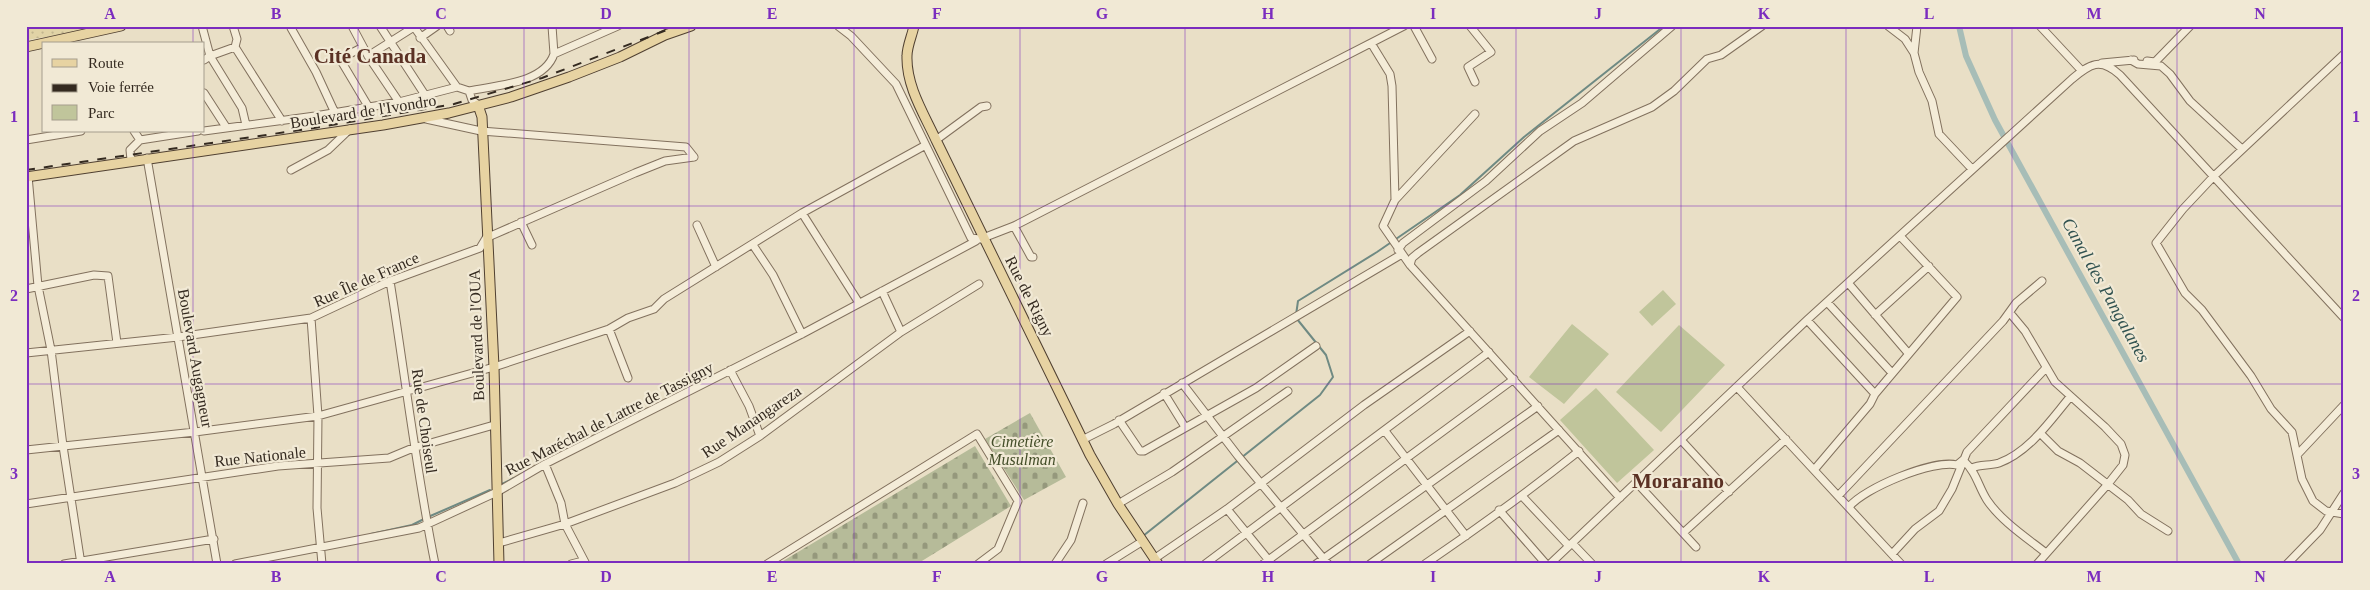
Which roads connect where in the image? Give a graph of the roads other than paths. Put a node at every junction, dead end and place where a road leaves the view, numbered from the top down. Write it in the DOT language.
graph roads {
  1 [pos="121,26"];
  2 [pos="202,26"];
  3 [pos="233,26"];
  4 [pos="292,26"];
  5 [pos="352,26"];
  6 [pos="380,26"];
  7 [pos="438,26"];
  8 [pos="552,26"];
  9 [pos="618,26"];
  10 [pos="691,26"];
  11 [pos="838,26"];
  12 [pos="1404,26"];
  13 [pos="1414,26"];
  14 [pos="1470,26"];
  15 [pos="1672,26"];
  16 [pos="1762,26"];
  17 [pos="1888,26"];
  18 [pos="1917,26"];
  19 [pos="2040,26"];
  20 [pos="2190,26"];
  21 [pos="413,27"];
  22 [pos="605,28"];
  23 [pos="915,28"];
  24 [pos="420,38"];
  25 [pos="49,42"];
  26 [pos="204,42"];
  27 [pos="389,42"];
  28 [pos="42,43"];
  29 [pos="1371,43"];
  30 [pos="205,45"];
  31 [pos="235,46"];
  32 [pos="26,47"];
  33 [pos="363,47"];
  34 [pos="1914,53"];
  35 [pos="554,54"];
  36 [pos="2344,54"];
  37 [pos="368,56"];
  38 [pos="207,58"];
  39 [pos="1432,59"];
  40 [pos="2130,60"];
  41 [pos="2097,64"];
  42 [pos="2082,71"];
  43 [pos="1475,82"];
  44 [pos="457,87"];
  45 [pos="469,91"];
  46 [pos="205,95"];
  47 [pos="425,95"];
  48 [pos="399,102"];
  49 [pos="478,105"];
  50 [pos="368,106"];
  51 [pos="987,106"];
  52 [pos="335,113"];
  53 [pos="1474,114"];
  54 [pos="423,118"];
  55 [pos="282,121"];
  56 [pos="246,125"];
  57 [pos="226,128"];
  58 [pos="350,129"];
  59 [pos="205,130"];
  60 [pos="481,131"];
  61 [pos="75,132"];
  62 [pos="135,132"];
  63 [pos="184,132"];
  64 [pos="169,133"];
  65 [pos="26,140"];
  66 [pos="140,140"];
  67 [pos="936,140"];
  68 [pos="924,146"];
  69 [pos="2242,150"];
  70 [pos="147,158"];
  71 [pos="131,160"];
  72 [pos="1972,169"];
  73 [pos="290,170"];
  74 [pos="27,176"];
  75 [pos="2214,176"];
  76 [pos="1395,200"];
  77 [pos="802,213"];
  78 [pos="521,222"];
  79 [pos="697,225"];
  80 [pos="1014,226"];
  81 [pos="1900,236"];
  82 [pos="486,238"];
  83 [pos="980,239"];
  84 [pos="532,245"];
  85 [pos="753,245"];
  86 [pos="1399,251"];
  87 [pos="1033,257"];
  88 [pos="1410,264"];
  89 [pos="1929,266"];
  90 [pos="716,267"];
  91 [pos="2042,280"];
  92 [pos="390,281"];
  93 [pos="978,284"];
  94 [pos="1849,284"];
  95 [pos="38,286"];
  96 [pos="26,289"];
  97 [pos="882,290"];
  98 [pos="1827,302"];
  99 [pos="859,303"];
  100 [pos="2010,313"];
  101 [pos="1874,315"];
  102 [pos="311,318"];
  103 [pos="2344,318"];
  104 [pos="1807,320"];
  105 [pos="609,329"];
  106 [pos="1470,331"];
  107 [pos="901,332"];
  108 [pos="802,334"];
  109 [pos="178,337"];
  110 [pos="117,344"];
  111 [pos="1316,346"];
  112 [pos="51,350"];
  113 [pos="26,352"];
  114 [pos="1489,352"];
  115 [pos="1908,353"];
  116 [pos="494,367"];
  117 [pos="2045,369"];
  118 [pos="730,370"];
  119 [pos="1892,373"];
  120 [pos="628,378"];
  121 [pos="1514,379"];
  122 [pos="1182,383"];
  123 [pos="1737,387"];
  124 [pos="1288,391"];
  125 [pos="407,392"];
  126 [pos="1164,393"];
  127 [pos="1875,394"];
  128 [pos="2070,397"];
  129 [pos="2344,405"];
  130 [pos="1538,406"];
  131 [pos="1206,415"];
  132 [pos="318,416"];
  133 [pos="1119,420"];
  134 [pos="494,425"];
  135 [pos="1185,427"];
  136 [pos="1559,430"];
  137 [pos="1386,431"];
  138 [pos="195,432"];
  139 [pos="2040,433"];
  140 [pos="760,436"];
  141 [pos="1223,437"];
  142 [pos="1786,439"];
  143 [pos="1082,440"];
  144 [pos="1682,441"];
  145 [pos="63,446"];
  146 [pos="413,448"];
  147 [pos="26,450"];
  148 [pos="1579,451"];
  149 [pos="2298,454"];
  150 [pos="1407,459"];
  151 [pos="1963,460"];
  152 [pos="545,464"];
  153 [pos="318,465"];
  154 [pos="1972,468"];
  155 [pos="1814,470"];
  156 [pos="203,476"];
  157 [pos="1260,483"];
  158 [pos="1637,483"];
  159 [pos="2108,484"];
  160 [pos="1427,485"];
  161 [pos="497,492"];
  162 [pos="1729,492"];
  163 [pos="2344,493"];
  164 [pos="1522,496"];
  165 [pos="1838,496"];
  166 [pos="72,498"];
  167 [pos="1620,498"];
  168 [pos="1083,503"];
  169 [pos="26,504"];
  170 [pos="1118,504"];
  171 [pos="1849,507"];
  172 [pos="1281,508"];
  173 [pos="1227,509"];
  174 [pos="1446,510"];
  175 [pos="1499,510"];
  176 [pos="2333,512"];
  177 [pos="2344,514"];
  178 [pos="427,524"];
  179 [pos="565,524"];
  180 [pos="2168,531"];
  181 [pos="1683,533"];
  182 [pos="1246,534"];
  183 [pos="1304,534"];
  184 [pos="1466,536"];
  185 [pos="214,539"];
  186 [pos="1143,541"];
  187 [pos="498,543"];
  188 [pos="1570,544"];
  189 [pos="1696,547"];
  190 [pos="320,548"];
  191 [pos="2046,553"];
  192 [pos="1892,554"];
  193 [pos="1156,561"];
  194 [pos="1326,561"];
  195 [pos="81,562"];
  196 [pos="585,562"];
  197 [pos="1268,563"];
  198 [pos="64,564"];
  199 [pos="216,564"];
  200 [pos="235,564"];
  201 [pos="322,564"];
  202 [pos="435,564"];
  203 [pos="499,564"];
  204 [pos="571,564"];
  205 [pos="767,564"];
  206 [pos="978,564"];
  207 [pos="1055,564"];
  208 [pos="1106,564"];
  209 [pos="1205,564"];
  210 [pos="1316,564"];
  211 [pos="1370,564"];
  212 [pos="1425,564"];
  213 [pos="1546,564"];
  214 [pos="1550,564"];
  215 [pos="1592,564"];
  216 [pos="1901,564"];
  217 [pos="2037,564"];
  218 [pos="2287,564"];
  1 -- 25 [label="main road"];
  2 -- 26 [label="street"];
  3 -- 31 [label="street"];
  4 -- 52 [label="street"];
  5 -- 33 [label="street"];
  6 -- 27 [label="street"];
  7 -- 24 [label="street"];
  8 -- 35 [label="street"];
  9 -- 22 [label="street"];
  10 -- 49 [label="main road, Boulevard de l'Ivondro"];
  11 -- 68 [label="street"];
  12 -- 29 [label="street, Rue Maréchal de Lattre de Tassigny"];
  13 -- 39 [label="street"];
  14 -- 43 [label="street"];
  15 -- 86 [label="street"];
  16 -- 88 [label="street"];
  17 -- 34 [label="street"];
  18 -- 34 [label="street"];
  19 -- 42 [label="street"];
  20 -- 40 [label="street"];
  21 -- 24 [label="street"];
  21 -- 27 [label="street"];
  22 -- 35 [label="street"];
  23 -- 67 [label="main road, Rue de Rigny"];
  24 -- 44 [label="street"];
  27 -- 37 [label="street"];
  27 -- 47 [label="street"];
  28 -- 32 [label="main road"];
  29 -- 76 [label="street"];
  29 -- 80 [label="street, Rue Maréchal de Lattre de Tassigny"];
  30 -- 38 [label="street"];
  31 -- 38 [label="street"];
  31 -- 55 [label="street"];
  33 -- 37 [label="street"];
  33 -- 50 [label="street"];
  34 -- 72 [label="street"];
  35 -- 45 [label="street"];
  36 -- 69 [label="street"];
  37 -- 48 [label="street"];
  38 -- 56 [label="street"];
  40 -- 41 [label="street"];
  40 -- 69 [label="street"];
  41 -- 42 [label="street"];
  41 -- 75 [label="street"];
  42 -- 72 [label="street"];
  44 -- 45 [label="street"];
  44 -- 47 [label="street"];
  45 -- 49 [label="street"];
  46 -- 57 [label="street"];
  47 -- 48 [label="street"];
  48 -- 50 [label="street"];
  49 -- 54 [label="main road, Boulevard de l'Ivondro"];
  49 -- 60 [label="main road, Boulevard de l'OUA"];
  50 -- 52 [label="street"];
  51 -- 67 [label="street"];
  52 -- 55 [label="street"];
  53 -- 76 [label="street"];
  54 -- 58 [label="main road, Boulevard de l'Ivondro"];
  54 -- 60 [label="street"];
  55 -- 56 [label="street"];
  56 -- 57 [label="street"];
  57 -- 59 [label="street"];
  58 -- 70 [label="main road, Boulevard de l'Ivondro"];
  58 -- 73 [label="street"];
  60 -- 78 [label="street, Rue Île de France"];
  60 -- 82 [label="main road, Boulevard de l'OUA"];
  61 -- 65 [label="street"];
  62 -- 66 [label="street"];
  63 -- 64 [label="street"];
  64 -- 66 [label="street"];
  66 -- 71 [label="street"];
  67 -- 83 [label="main road, Rue de Rigny"];
  68 -- 77 [label="street"];
  68 -- 83 [label="street"];
  69 -- 75 [label="street"];
  70 -- 71 [label="main road, Boulevard de l'Ivondro"];
  70 -- 109 [label="street, Boulevard Augagneur"];
  71 -- 74 [label="main road, Boulevard de l'Ivondro"];
  72 -- 81 [label="street"];
  74 -- 95 [label="street"];
  75 -- 103 [label="street"];
  75 -- 149 [label="street"];
  76 -- 86 [label="street"];
  77 -- 85 [label="street"];
  77 -- 99 [label="street"];
  78 -- 82 [label="street, Rue Île de France"];
  78 -- 84 [label="street"];
  79 -- 90 [label="street"];
  80 -- 83 [label="street, Rue Maréchal de Lattre de Tassigny"];
  80 -- 87 [label="street"];
  81 -- 89 [label="street"];
  81 -- 94 [label="street"];
  82 -- 92 [label="street, Rue Île de France"];
  82 -- 116 [label="main road, Boulevard de l'OUA"];
  83 -- 97 [label="street, Rue Maréchal de Lattre de Tassigny"];
  83 -- 143 [label="main road, Rue de Rigny"];
  85 -- 90 [label="street"];
  85 -- 108 [label="street"];
  86 -- 88 [label="street"];
  86 -- 122 [label="street"];
  88 -- 106 [label="street"];
  89 -- 101 [label="street"];
  89 -- 115 [label="street"];
  90 -- 105 [label="street"];
  91 -- 100 [label="street"];
  92 -- 102 [label="street, Rue Île de France"];
  92 -- 125 [label="street, Rue de Choiseul"];
  93 -- 107 [label="street, Rue Manangareza"];
  94 -- 98 [label="street"];
  94 -- 101 [label="street"];
  95 -- 96 [label="street"];
  95 -- 110 [label="street"];
  95 -- 112 [label="street"];
  97 -- 99 [label="street, Rue Maréchal de Lattre de Tassigny"];
  97 -- 107 [label="street"];
  98 -- 104 [label="street"];
  98 -- 119 [label="street"];
  99 -- 108 [label="street, Rue Maréchal de Lattre de Tassigny"];
  100 -- 117 [label="street"];
  100 -- 165 [label="street"];
  101 -- 115 [label="street"];
  102 -- 109 [label="street, Rue Île de France"];
  102 -- 132 [label="street"];
  104 -- 123 [label="street"];
  104 -- 127 [label="street"];
  105 -- 116 [label="street"];
  105 -- 120 [label="street"];
  106 -- 114 [label="street"];
  106 -- 157 [label="street"];
  107 -- 140 [label="street, Rue Manangareza"];
  108 -- 118 [label="street, Rue Maréchal de Lattre de Tassigny"];
  109 -- 110 [label="street, Rue Île de France"];
  109 -- 138 [label="street, Boulevard Augagneur"];
  110 -- 112 [label="street, Rue Île de France"];
  111 -- 131 [label="street"];
  112 -- 113 [label="street, Rue Île de France"];
  112 -- 145 [label="street"];
  114 -- 121 [label="street"];
  114 -- 137 [label="street"];
  115 -- 119 [label="street"];
  116 -- 125 [label="street"];
  116 -- 134 [label="main road, Boulevard de l'OUA"];
  117 -- 128 [label="street"];
  117 -- 151 [label="street"];
  118 -- 140 [label="street"];
  118 -- 152 [label="street, Rue Maréchal de Lattre de Tassigny"];
  119 -- 127 [label="street"];
  121 -- 130 [label="street"];
  121 -- 150 [label="street"];
  122 -- 126 [label="street"];
  122 -- 131 [label="street"];
  123 -- 142 [label="street"];
  123 -- 144 [label="street"];
  124 -- 141 [label="street"];
  125 -- 132 [label="street"];
  125 -- 146 [label="street, Rue de Choiseul"];
  126 -- 133 [label="street"];
  126 -- 135 [label="street"];
  127 -- 155 [label="street"];
  128 -- 139 [label="street"];
  128 -- 159 [label="street"];
  129 -- 149 [label="street"];
  130 -- 136 [label="street"];
  130 -- 160 [label="street"];
  131 -- 135 [label="street"];
  131 -- 141 [label="street"];
  132 -- 138 [label="street"];
  132 -- 153 [label="street"];
  133 -- 135 [label="street"];
  133 -- 143 [label="street"];
  134 -- 146 [label="street, Rue Nationale"];
  134 -- 161 [label="main road, Boulevard de l'OUA"];
  136 -- 148 [label="street"];
  136 -- 174 [label="street"];
  137 -- 150 [label="street"];
  137 -- 172 [label="street"];
  138 -- 145 [label="street"];
  138 -- 156 [label="street, Boulevard Augagneur"];
  139 -- 154 [label="street"];
  139 -- 159 [label="street"];
  140 -- 179 [label="street, Rue Manangareza"];
  141 -- 157 [label="street"];
  141 -- 170 [label="street"];
  142 -- 155 [label="street"];
  142 -- 162 [label="street"];
  143 -- 170 [label="main road, Rue de Rigny"];
  144 -- 158 [label="street"];
  144 -- 162 [label="street"];
  145 -- 147 [label="street"];
  145 -- 166 [label="street"];
  146 -- 153 [label="street, Rue Nationale"];
  146 -- 178 [label="street, Rue de Choiseul"];
  148 -- 164 [label="street"];
  148 -- 167 [label="street"];
  149 -- 176 [label="street"];
  150 -- 160 [label="street"];
  150 -- 183 [label="street"];
  151 -- 154 [label="street"];
  151 -- 171 [label="street"];
  151 -- 192 [label="street"];
  152 -- 161 [label="street, Rue Maréchal de Lattre de Tassigny"];
  152 -- 179 [label="street"];
  153 -- 156 [label="street, Rue Nationale"];
  153 -- 190 [label="street"];
  154 -- 191 [label="street"];
  155 -- 165 [label="street"];
  156 -- 166 [label="street, Rue Nationale"];
  156 -- 185 [label="street, Boulevard Augagneur"];
  157 -- 172 [label="street"];
  157 -- 173 [label="street"];
  158 -- 167 [label="street"];
  158 -- 181 [label="street"];
  159 -- 180 [label="street"];
  159 -- 191 [label="street"];
  160 -- 174 [label="street"];
  160 -- 194 [label="street"];
  161 -- 178 [label="street, Rue Maréchal de Lattre de Tassigny"];
  161 -- 187 [label="main road, Boulevard de l'OUA"];
  162 -- 181 [label="street"];
  163 -- 176 [label="street"];
  164 -- 175 [label="street"];
  164 -- 188 [label="street"];
  165 -- 171 [label="street"];
  166 -- 169 [label="street, Rue Nationale"];
  166 -- 195 [label="street"];
  167 -- 188 [label="street"];
  168 -- 207 [label="street"];
  170 -- 186 [label="main road, Rue de Rigny"];
  171 -- 192 [label="street"];
  172 -- 182 [label="street"];
  172 -- 183 [label="street"];
  173 -- 182 [label="street"];
  173 -- 193 [label="street"];
  174 -- 184 [label="street"];
  174 -- 211 [label="street"];
  175 -- 184 [label="street"];
  175 -- 213 [label="street"];
  176 -- 177 [label="street"];
  176 -- 218 [label="street"];
  178 -- 190 [label="street, Rue Maréchal de Lattre de Tassigny"];
  178 -- 202 [label="street, Rue de Choiseul"];
  179 -- 187 [label="street, Rue Manangareza"];
  179 -- 196 [label="street"];
  181 -- 189 [label="street"];
  182 -- 197 [label="street"];
  182 -- 209 [label="street"];
  183 -- 194 [label="street"];
  183 -- 197 [label="street"];
  184 -- 212 [label="street"];
  185 -- 195 [label="street"];
  185 -- 199 [label="street, Boulevard Augagneur"];
  186 -- 193 [label="main road, Rue de Rigny"];
  186 -- 208 [label="street"];
  187 -- 203 [label="main road, Boulevard de l'OUA"];
  188 -- 214 [label="street"];
  188 -- 215 [label="street"];
  190 -- 200 [label="street, Rue Maréchal de Lattre de Tassigny"];
  190 -- 201 [label="street"];
  191 -- 217 [label="street"];
  192 -- 216 [label="street"];
  194 -- 210 [label="street"];
  195 -- 198 [label="street"];
  196 -- 204 [label="street"];
  205 -- 206 [label="street"];
}
